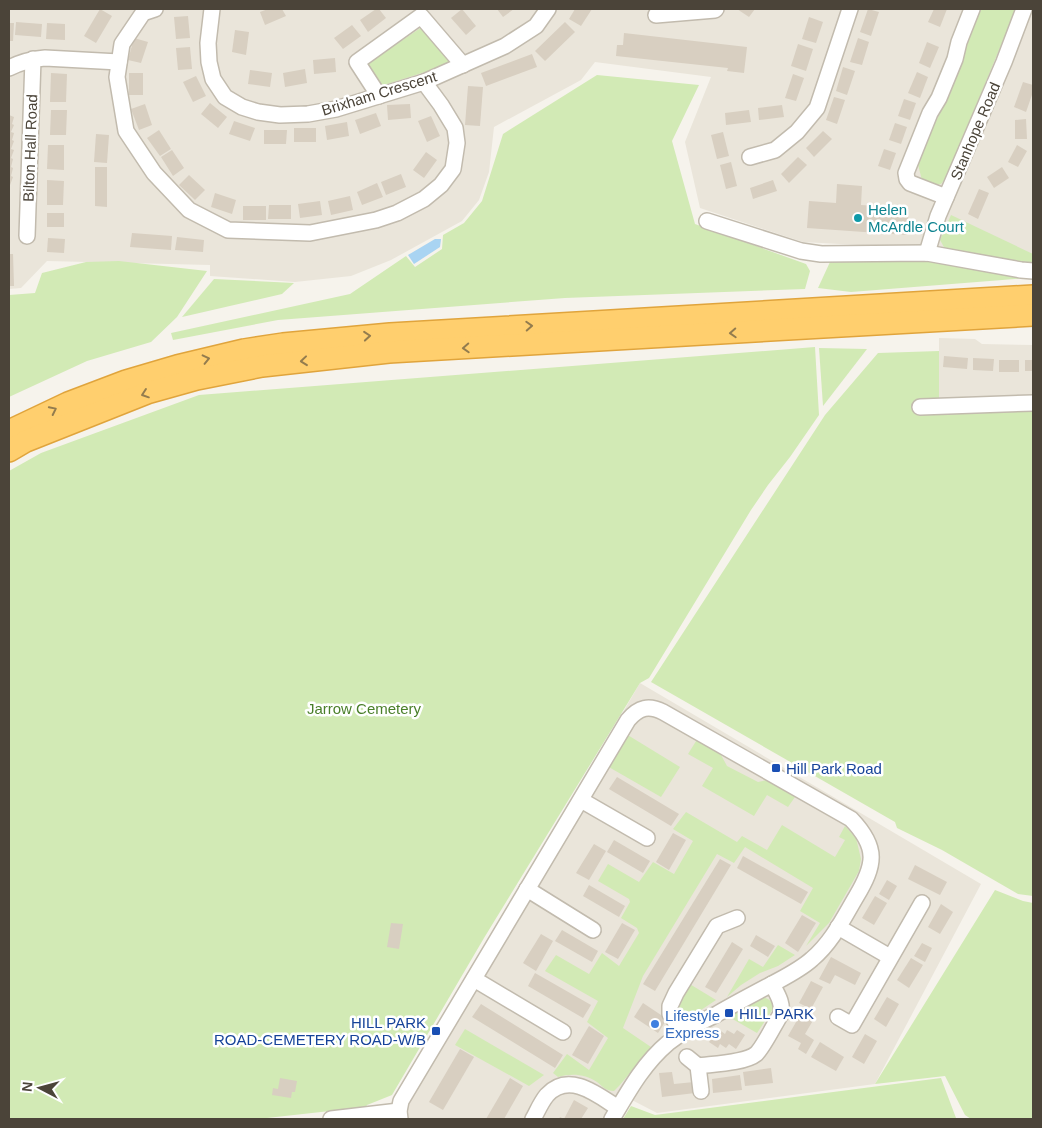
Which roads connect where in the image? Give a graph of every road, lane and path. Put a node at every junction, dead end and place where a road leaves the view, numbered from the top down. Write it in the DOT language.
graph roads {
  1 [pos="154,9"];
  2 [pos="212,9"];
  3 [pos="548,9"];
  4 [pos="716,9"];
  5 [pos="850,9"];
  6 [pos="972,9"];
  7 [pos="1024,9"];
  8 [pos="656,15"];
  9 [pos="33,59"];
  10 [pos="119,62"];
  11 [pos="463,65"];
  12 [pos="9,68"];
  13 [pos="424,82"];
  14 [pos="379,96"];
  15 [pos="750,157"];
  16 [pos="946,197"];
  17 [pos="707,221"];
  18 [pos="27,236"];
  19 [pos="927,253"];
  20 [pos="1033,271"];
  21 [pos="1033,283"];
  22 [pos="1033,296"];
  23 [pos="1033,316"];
  24 [pos="763,321"];
  25 [pos="1033,329"];
  26 [pos="1033,403"];
  27 [pos="920,407"];
  28 [pos="9,432"];
  29 [pos="9,451"];
  30 [pos="580,800"];
  31 [pos="647,838"];
  32 [pos="527,889"];
  33 [pos="922,903"];
  34 [pos="738,918"];
  35 [pos="838,927"];
  36 [pos="593,930"];
  37 [pos="890,958"];
  38 [pos="474,979"];
  39 [pos="772,984"];
  40 [pos="838,1017"];
  41 [pos="562,1032"];
  42 [pos="683,1033"];
  43 [pos="702,1091"];
  44 [pos="615,1114"];
  45 [pos="399,1115"];
  46 [pos="331,1119"];
  47 [pos="533,1119"];
  1 -- 10 [label="street"];
  2 -- 14 [label="street, Brixham Crescent"];
  3 -- 11 [label="street, Brixham Crescent"];
  4 -- 8 [label="street"];
  5 -- 15 [label="street"];
  6 -- 16 [label="street"];
  7 -- 16 [label="street, Stanhope Road"];
  9 -- 10 [label="street"];
  9 -- 12 [label="street"];
  9 -- 18 [label="street, Bilton Hall Road"];
  10 -- 13 [label="street"];
  11 -- 13 [label="street, Brixham Crescent"];
  11 -- 14 [label="street"];
  13 -- 14 [label="street, Brixham Crescent"];
  16 -- 19 [label="street, Stanhope Road"];
  17 -- 19 [label="street"];
  19 -- 20 [label="street"];
  21 -- 24 [label="highway"];
  22 -- 24 [label="highway"];
  23 -- 24 [label="highway"];
  24 -- 25 [label="highway"];
  28 -- 24 [label="highway, one-way"];
  24 -- 29 [label="highway, one-way"];
  26 -- 27 [label="street"];
  30 -- 31 [label="street"];
  30 -- 32 [label="street"];
  30 -- 35 [label="street"];
  32 -- 36 [label="street"];
  32 -- 38 [label="street"];
  33 -- 37 [label="street"];
  34 -- 42 [label="street"];
  35 -- 37 [label="street"];
  35 -- 39 [label="street"];
  37 -- 40 [label="street"];
  38 -- 41 [label="street"];
  38 -- 45 [label="street"];
  39 -- 42 [label="street"];
  39 -- 43 [label="street"];
  42 -- 44 [label="street"];
  44 -- 47 [label="street"];
  45 -- 46 [label="street"];
}
